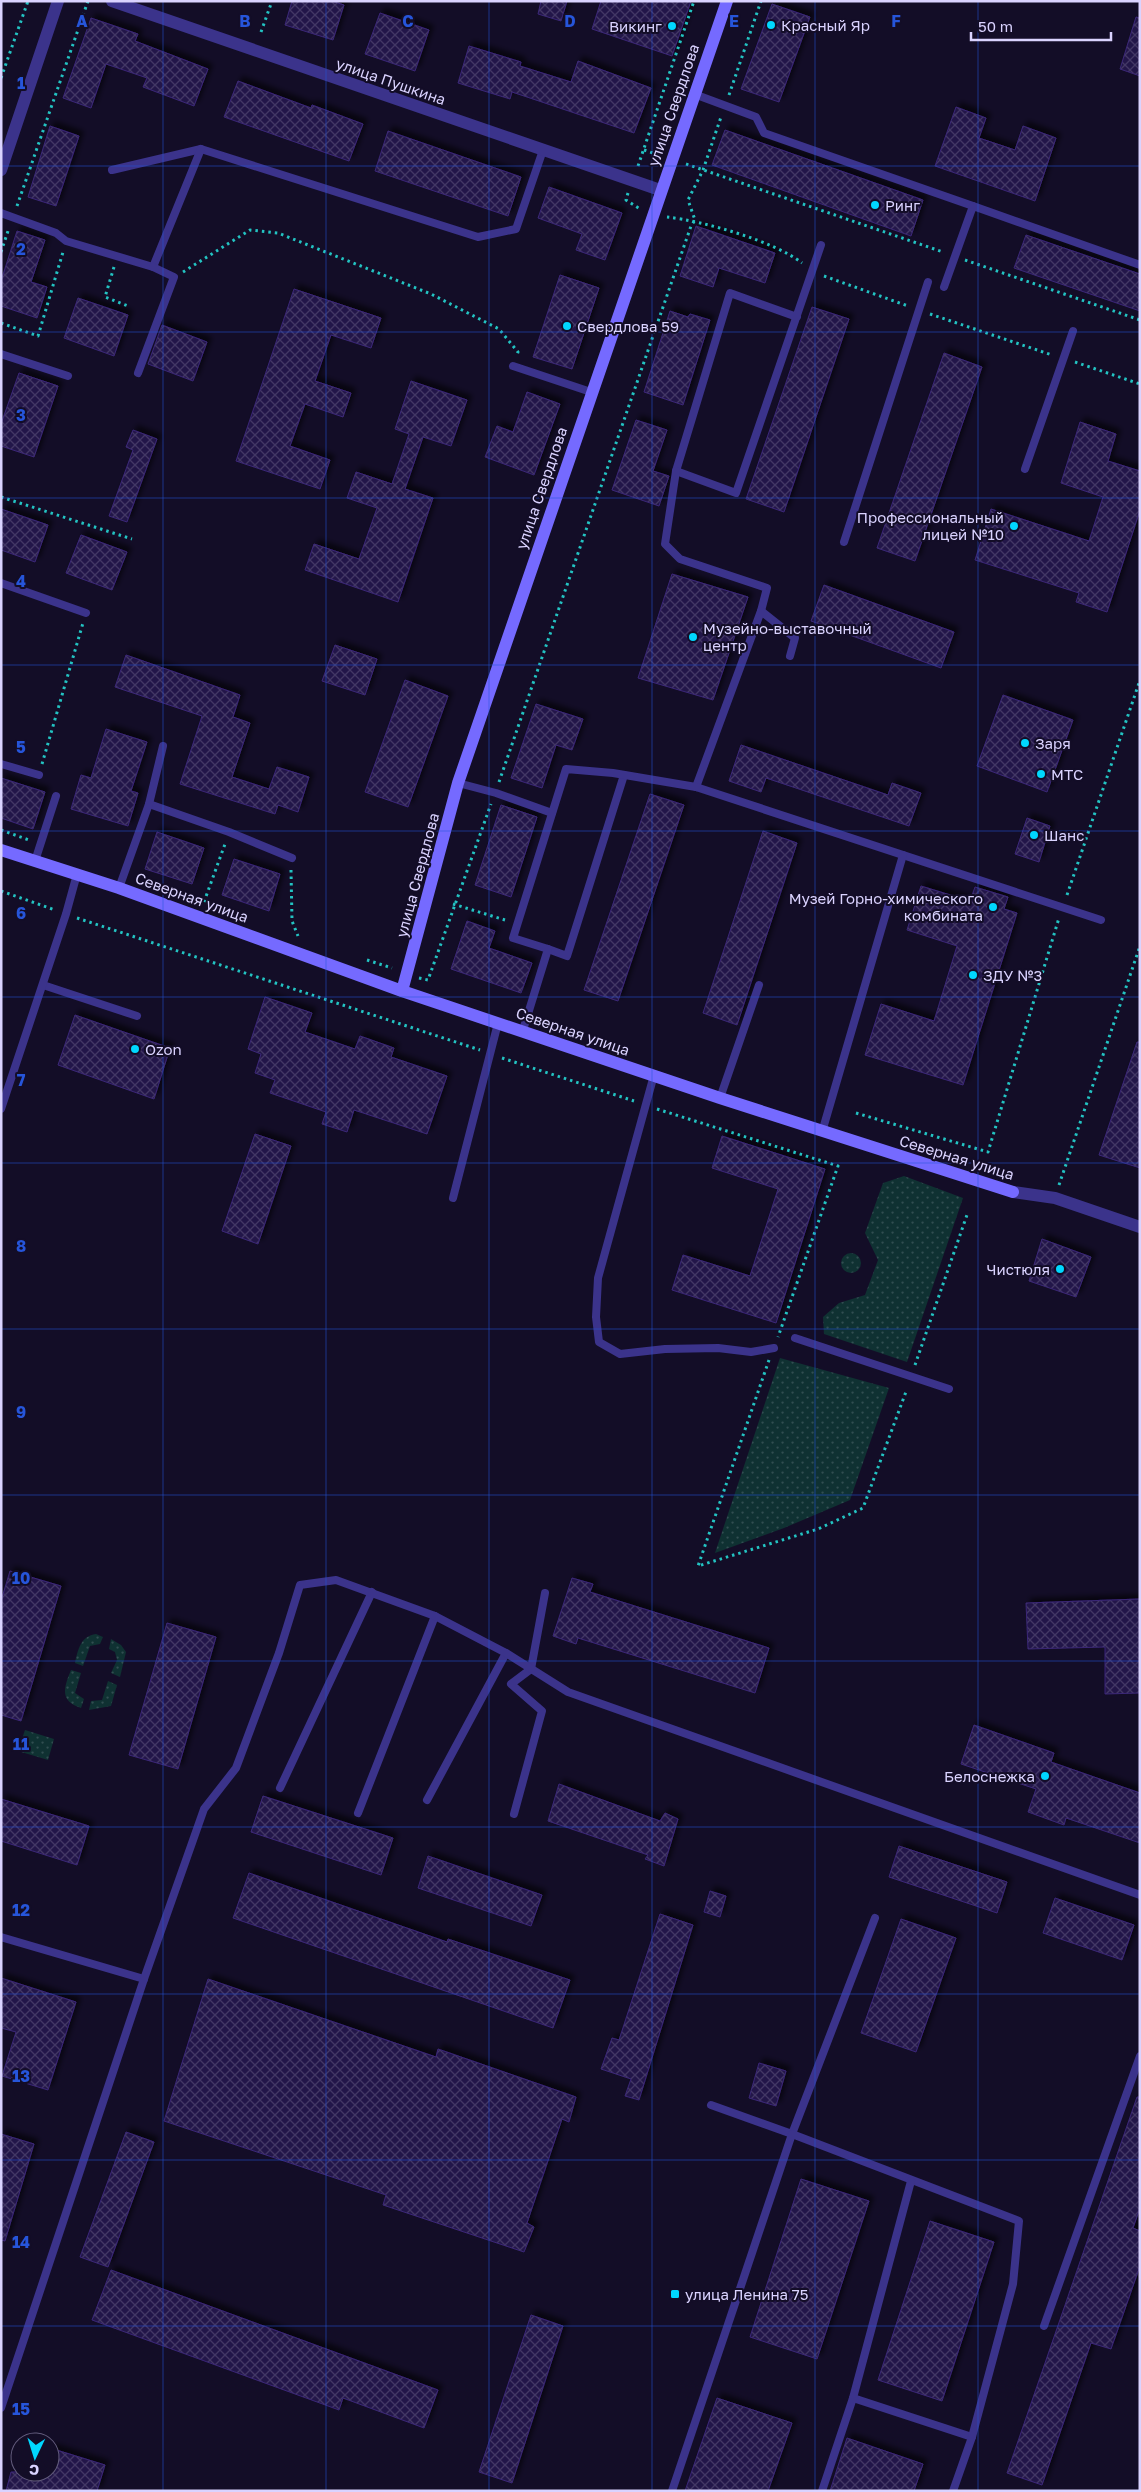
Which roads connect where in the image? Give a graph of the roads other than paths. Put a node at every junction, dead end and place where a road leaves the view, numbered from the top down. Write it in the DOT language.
graph roads {
  1 [pos="58,1"];
  2 [pos="112,1"];
  3 [pos="727,1"];
  4 [pos="694,94"];
  5 [pos="201,149"];
  6 [pos="544,150"];
  7 [pos="1,170"];
  8 [pos="112,170"];
  9 [pos="660,190"];
  10 [pos="973,206"];
  11 [pos="1,213"];
  12 [pos="821,246"];
  13 [pos="1140,265"];
  14 [pos="153,267"];
  15 [pos="928,282"];
  16 [pos="944,287"];
  17 [pos="797,317"];
  18 [pos="1073,331"];
  19 [pos="1,354"];
  20 [pos="513,366"];
  21 [pos="138,373"];
  22 [pos="68,376"];
  23 [pos="591,392"];
  24 [pos="1025,469"];
  25 [pos="676,471"];
  26 [pos="844,542"];
  27 [pos="1,583"];
  28 [pos="762,611"];
  29 [pos="86,613"];
  30 [pos="790,656"];
  31 [pos="163,746"];
  32 [pos="1,764"];
  33 [pos="39,775"];
  34 [pos="624,775"];
  35 [pos="458,783"];
  36 [pos="696,787"];
  37 [pos="56,796"];
  38 [pos="149,804"];
  39 [pos="552,813"];
  40 [pos="1,850"];
  41 [pos="903,855"];
  42 [pos="292,858"];
  43 [pos="35,861"];
  44 [pos="77,874"];
  45 [pos="120,888"];
  46 [pos="1100,920"];
  47 [pos="548,949"];
  48 [pos="759,985"];
  49 [pos="43,986"];
  50 [pos="402,991"];
  51 [pos="137,1016"];
  52 [pos="498,1023"];
  53 [pos="523,1030"];
  54 [pos="654,1076"];
  55 [pos="720,1098"];
  56 [pos="1,1109"];
  57 [pos="822,1132"];
  58 [pos="453,1198"];
  59 [pos="1140,1226"];
  60 [pos="795,1338"];
  61 [pos="774,1348"];
  62 [pos="949,1389"];
  63 [pos="372,1592"];
  64 [pos="545,1593"];
  65 [pos="435,1616"];
  66 [pos="506,1653"];
  67 [pos="531,1669"];
  68 [pos="280,1788"];
  69 [pos="427,1800"];
  70 [pos="358,1814"];
  71 [pos="514,1814"];
  72 [pos="1140,1895"];
  73 [pos="875,1918"];
  74 [pos="1,1938"];
  75 [pos="144,1979"];
  76 [pos="1140,2056"];
  77 [pos="711,2105"];
  78 [pos="792,2134"];
  79 [pos="911,2181"];
  80 [pos="1044,2326"];
  81 [pos="853,2398"];
  82 [pos="1,2408"];
  83 [pos="972,2437"];
  84 [pos="672,2491"];
  85 [pos="822,2491"];
  86 [pos="953,2491"];
  1 -- 7 [label="street"];
  2 -- 6 [label="street, улица Пушкина"];
  3 -- 4 [label="street, улица Свердлова"];
  4 -- 9 [label="street, улица Свердлова"];
  4 -- 10 [label="lane"];
  5 -- 6 [label="lane"];
  5 -- 8 [label="lane"];
  5 -- 14 [label="lane"];
  6 -- 9 [label="street, улица Пушкина"];
  9 -- 23 [label="street, улица Свердлова"];
  10 -- 13 [label="lane"];
  10 -- 16 [label="lane"];
  11 -- 14 [label="lane"];
  12 -- 17 [label="lane"];
  14 -- 21 [label="lane"];
  15 -- 26 [label="lane"];
  17 -- 25 [label="lane"];
  17 -- 25 [label="lane"];
  18 -- 24 [label="lane"];
  19 -- 22 [label="lane"];
  20 -- 23 [label="lane"];
  23 -- 35 [label="street, улица Свердлова"];
  25 -- 28 [label="lane"];
  27 -- 29 [label="lane"];
  28 -- 30 [label="lane"];
  28 -- 36 [label="lane"];
  31 -- 38 [label="lane"];
  32 -- 33 [label="lane"];
  34 -- 36 [label="lane"];
  34 -- 39 [label="lane"];
  34 -- 47 [label="lane"];
  35 -- 39 [label="lane"];
  35 -- 50 [label="street, улица Свердлова"];
  36 -- 41 [label="lane"];
  37 -- 43 [label="lane"];
  38 -- 42 [label="lane"];
  38 -- 45 [label="lane"];
  39 -- 47 [label="lane"];
  40 -- 43 [label="street, Северная улица"];
  41 -- 46 [label="lane"];
  41 -- 57 [label="lane"];
  43 -- 44 [label="street, Северная улица"];
  44 -- 45 [label="street, Северная улица"];
  44 -- 49 [label="lane"];
  45 -- 50 [label="street, Северная улица"];
  47 -- 53 [label="lane"];
  48 -- 55 [label="lane"];
  49 -- 51 [label="lane"];
  49 -- 56 [label="lane"];
  50 -- 52 [label="street, Северная улица"];
  52 -- 53 [label="street, Северная улица"];
  52 -- 58 [label="lane"];
  53 -- 54 [label="street, Северная улица"];
  54 -- 55 [label="street, Северная улица"];
  54 -- 61 [label="lane"];
  55 -- 57 [label="street, Северная улица"];
  57 -- 59 [label="street, Северная улица"];
  60 -- 62 [label="lane"];
  63 -- 65 [label="lane"];
  63 -- 68 [label="lane"];
  63 -- 75 [label="lane"];
  64 -- 67 [label="lane"];
  65 -- 66 [label="lane"];
  65 -- 70 [label="lane"];
  66 -- 67 [label="lane"];
  66 -- 69 [label="lane"];
  67 -- 71 [label="lane"];
  67 -- 72 [label="lane"];
  73 -- 78 [label="lane"];
  74 -- 75 [label="lane"];
  75 -- 82 [label="lane"];
  76 -- 80 [label="lane"];
  77 -- 78 [label="lane"];
  78 -- 79 [label="lane"];
  78 -- 84 [label="lane"];
  79 -- 81 [label="lane"];
  79 -- 83 [label="lane"];
  81 -- 83 [label="lane"];
  81 -- 85 [label="lane"];
  83 -- 86 [label="lane"];
}
